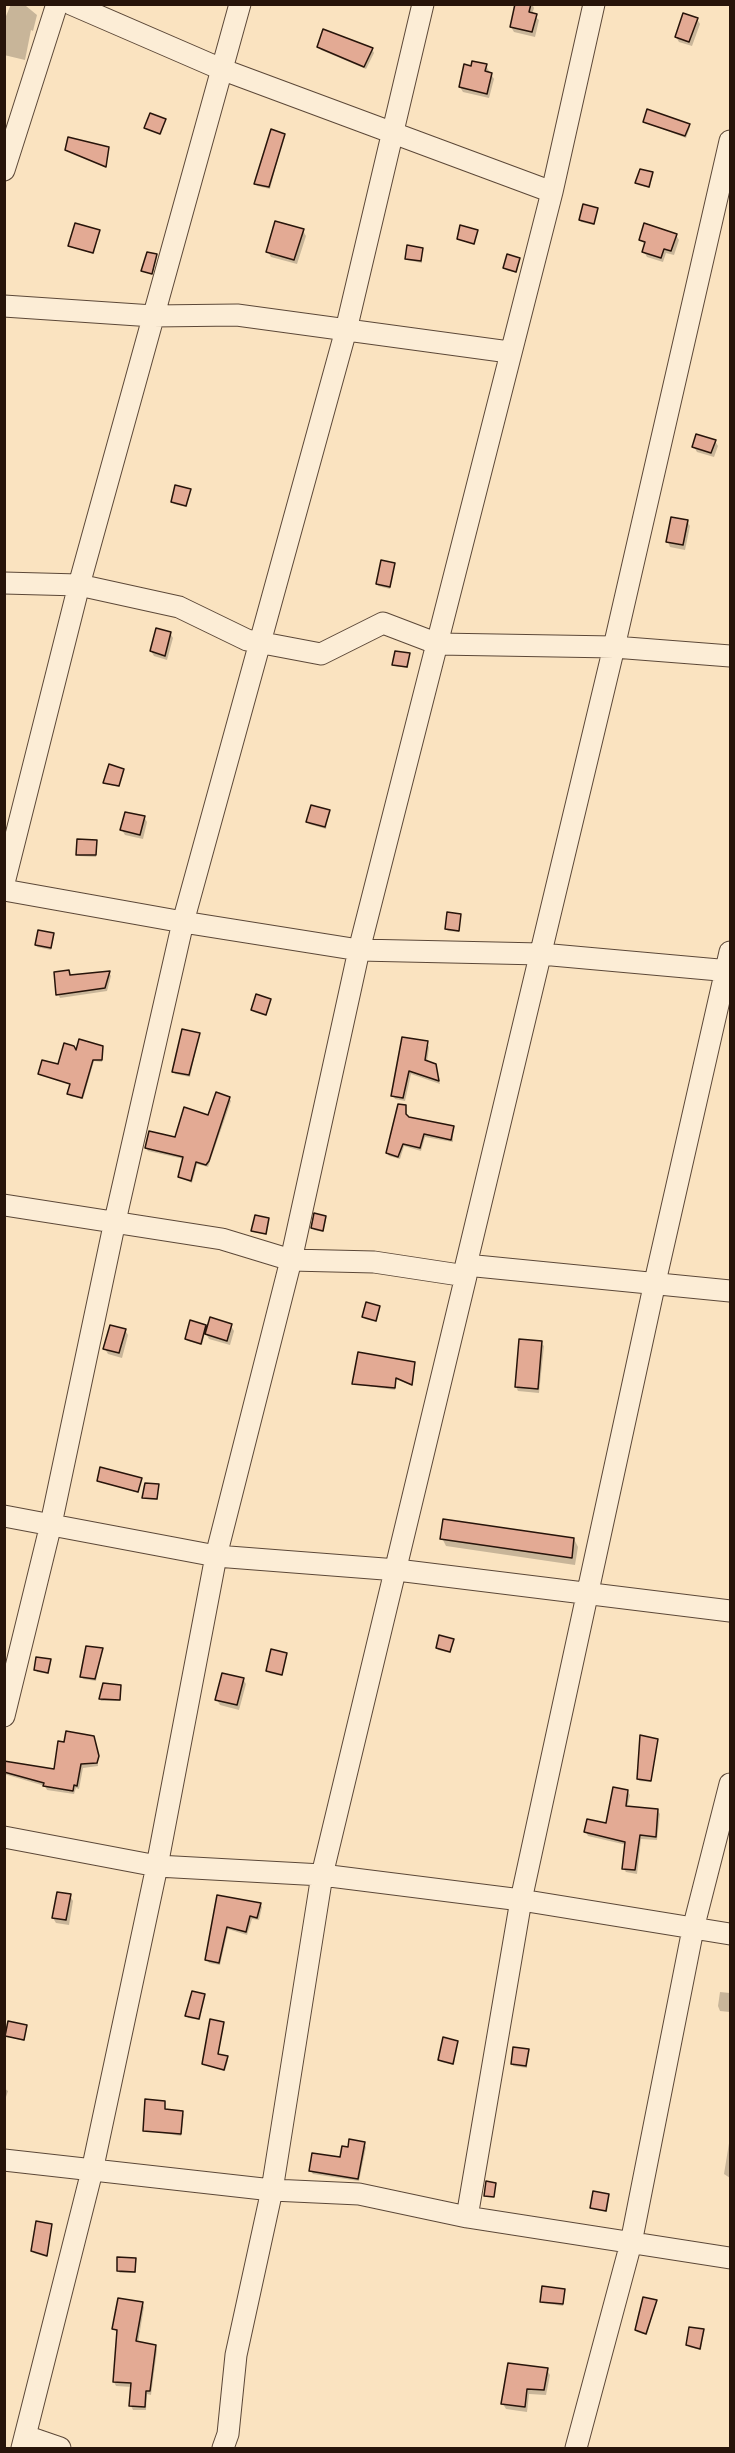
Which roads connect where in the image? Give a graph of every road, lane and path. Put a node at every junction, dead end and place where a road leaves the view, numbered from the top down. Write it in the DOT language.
graph roads {
  1 [pos="57,4"];
  2 [pos="71,4"];
  3 [pos="240,4"];
  4 [pos="423,4"];
  5 [pos="594,4"];
  6 [pos="221,69"];
  7 [pos="392,132"];
  8 [pos="730,141"];
  9 [pos="4,170"];
  10 [pos="552,192"];
  11 [pos="4,306"];
  12 [pos="153,316"];
  13 [pos="346,330"];
  14 [pos="509,352"];
  15 [pos="4,583"];
  16 [pos="79,585"];
  17 [pos="260,643"];
  18 [pos="438,644"];
  19 [pos="614,647"];
  20 [pos="730,656"];
  21 [pos="4,883"];
  22 [pos="4,890"];
  23 [pos="183,922"];
  24 [pos="359,950"];
  25 [pos="541,954"];
  26 [pos="729,965"];
  27 [pos="4,1205"];
  28 [pos="115,1221"];
  29 [pos="291,1260"];
  30 [pos="466,1270"];
  31 [pos="655,1282"];
  32 [pos="730,1291"];
  33 [pos="4,1516"];
  34 [pos="51,1524"];
  35 [pos="216,1556"];
  36 [pos="397,1570"];
  37 [pos="587,1595"];
  38 [pos="730,1611"];
  39 [pos="4,1716"];
  40 [pos="730,1784"];
  41 [pos="4,1837"];
  42 [pos="157,1866"];
  43 [pos="322,1875"];
  44 [pos="521,1900"];
  45 [pos="693,1929"];
  46 [pos="730,1934"];
  47 [pos="4,2160"];
  48 [pos="92,2171"];
  49 [pos="272,2190"];
  50 [pos="467,2217"];
  51 [pos="631,2242"];
  52 [pos="730,2258"];
  53 [pos="23,2442"];
  54 [pos="60,2448"];
  55 [pos="223,2448"];
  56 [pos="576,2448"];
  1 -- 9 [label="street"];
  2 -- 6 [label="street"];
  3 -- 6 [label="street"];
  4 -- 7 [label="street"];
  5 -- 10 [label="street"];
  6 -- 7 [label="street"];
  6 -- 12 [label="street"];
  7 -- 10 [label="street"];
  7 -- 13 [label="street"];
  8 -- 19 [label="street"];
  10 -- 14 [label="street"];
  11 -- 12 [label="street"];
  12 -- 13 [label="street"];
  12 -- 16 [label="street"];
  13 -- 14 [label="street"];
  13 -- 17 [label="street"];
  14 -- 18 [label="street"];
  15 -- 16 [label="street"];
  16 -- 17 [label="street"];
  16 -- 21 [label="street"];
  17 -- 18 [label="street"];
  17 -- 23 [label="street"];
  18 -- 19 [label="street"];
  18 -- 24 [label="street"];
  19 -- 20 [label="street"];
  19 -- 25 [label="street"];
  22 -- 23 [label="street"];
  23 -- 24 [label="street"];
  23 -- 28 [label="street"];
  24 -- 25 [label="street"];
  24 -- 29 [label="street"];
  25 -- 26 [label="street"];
  25 -- 30 [label="street"];
  26 -- 31 [label="street"];
  27 -- 28 [label="street"];
  28 -- 29 [label="street"];
  28 -- 34 [label="street"];
  29 -- 30 [label="street"];
  29 -- 35 [label="street"];
  30 -- 31 [label="street"];
  30 -- 36 [label="street"];
  31 -- 32 [label="street"];
  31 -- 37 [label="street"];
  33 -- 34 [label="street"];
  34 -- 35 [label="street"];
  34 -- 39 [label="street"];
  35 -- 36 [label="street"];
  35 -- 42 [label="street"];
  36 -- 37 [label="street"];
  36 -- 43 [label="street"];
  37 -- 38 [label="street"];
  37 -- 44 [label="street"];
  40 -- 45 [label="street"];
  41 -- 42 [label="street"];
  42 -- 43 [label="street"];
  42 -- 48 [label="street"];
  43 -- 44 [label="street"];
  43 -- 49 [label="street"];
  44 -- 45 [label="street"];
  44 -- 50 [label="street"];
  45 -- 46 [label="street"];
  45 -- 51 [label="street"];
  47 -- 48 [label="street"];
  48 -- 49 [label="street"];
  48 -- 53 [label="street"];
  49 -- 50 [label="street"];
  49 -- 55 [label="street"];
  50 -- 51 [label="street"];
  51 -- 52 [label="street"];
  51 -- 56 [label="street"];
  53 -- 54 [label="street"];
}
